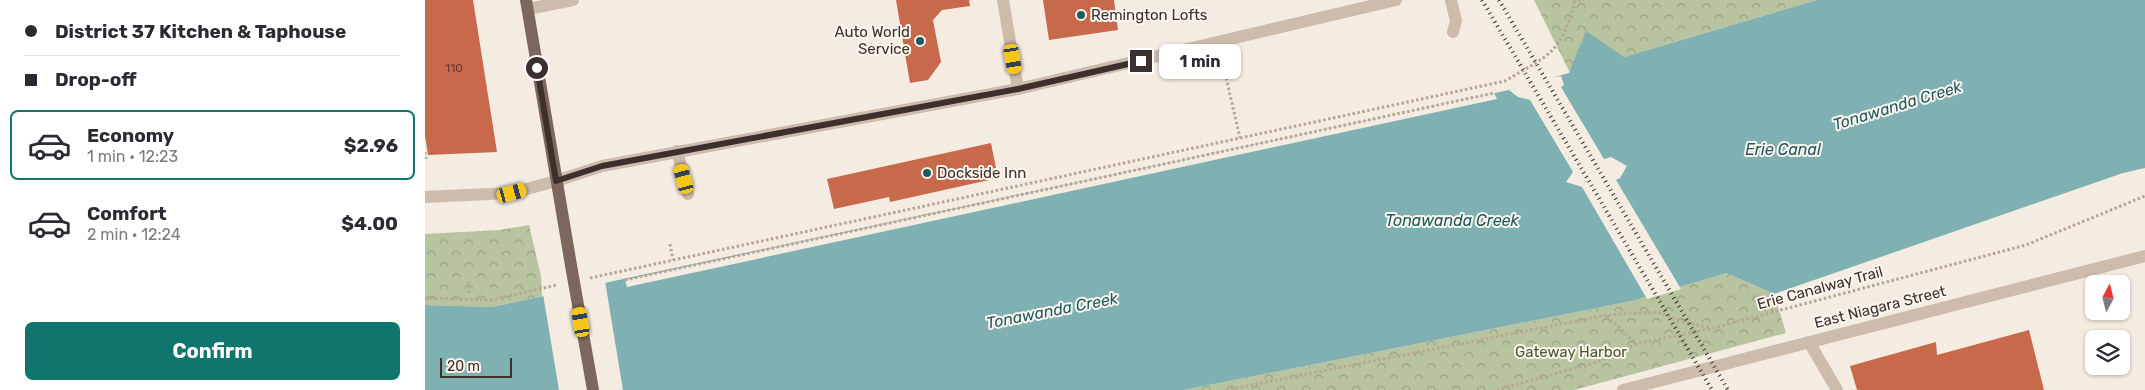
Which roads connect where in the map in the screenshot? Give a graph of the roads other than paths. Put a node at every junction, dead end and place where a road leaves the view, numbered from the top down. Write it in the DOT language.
graph roads {
  1 [pos="573,0"];
  2 [pos="1003,0"];
  3 [pos="1396,0"];
  4 [pos="1451,0"];
  5 [pos="527,4"];
  6 [pos="1453,32"];
  7 [pos="1018,89"];
  8 [pos="677,151"];
  9 [pos="556,181"];
  10 [pos="688,194"];
  11 [pos="425,197"];
  12 [pos="2145,256"];
  13 [pos="1809,342"];
  14 [pos="593,390"];
  15 [pos="1623,390"];
  16 [pos="1837,390"];
  1 -- 5 [label="street"];
  2 -- 7 [label="street"];
  3 -- 7 [label="street"];
  4 -- 6 [label="street"];
  5 -- 9 [label="main road"];
  7 -- 8 [label="street"];
  8 -- 9 [label="street"];
  8 -- 10 [label="street"];
  9 -- 11 [label="street"];
  9 -- 14 [label="main road, bridge"];
  12 -- 13 [label="street, East Niagara Street"];
  13 -- 15 [label="street, East Niagara Street"];
  13 -- 16 [label="street"];
}
